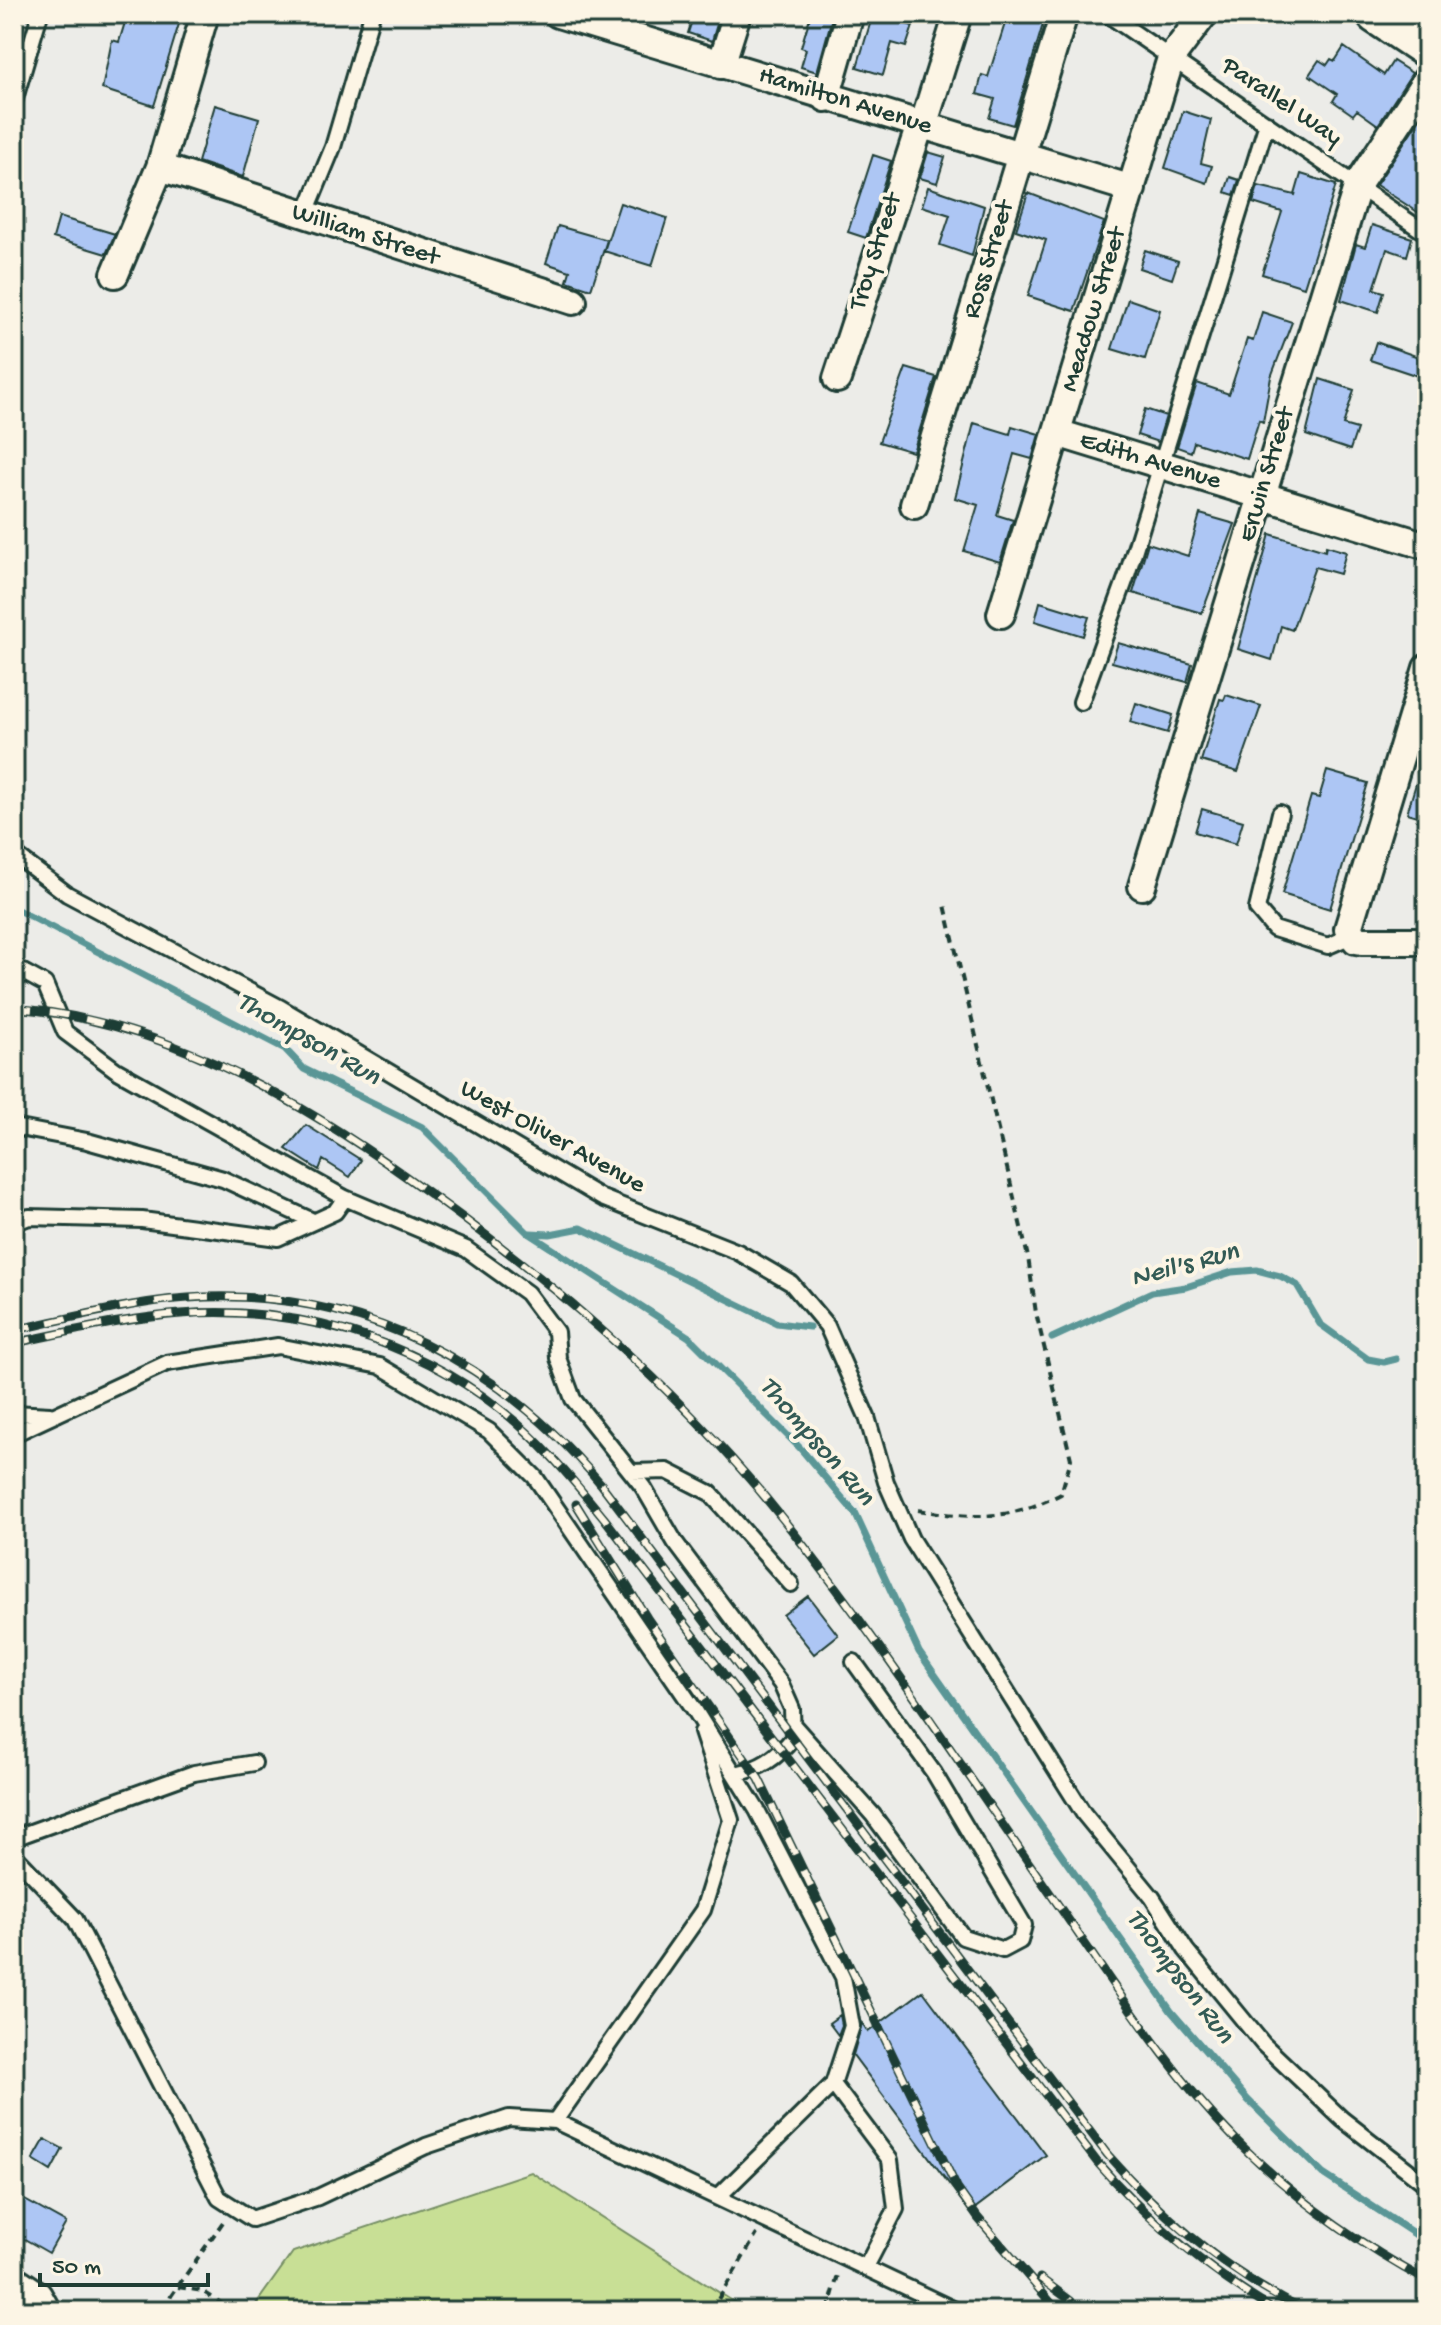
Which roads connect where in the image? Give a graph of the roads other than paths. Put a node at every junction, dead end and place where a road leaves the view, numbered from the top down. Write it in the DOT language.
graph roads {
  1 [pos="40,14"];
  2 [pos="205,14"];
  3 [pos="372,14"];
  4 [pos="558,14"];
  5 [pos="737,14"];
  6 [pos="850,14"];
  7 [pos="958,14"];
  8 [pos="1064,14"];
  9 [pos="1107,14"];
  10 [pos="1204,14"];
  11 [pos="1376,14"];
  12 [pos="1427,48"];
  13 [pos="1171,58"];
  14 [pos="721,65"];
  15 [pos="1427,79"];
  16 [pos="826,98"];
  17 [pos="14,102"];
  18 [pos="1267,123"];
  19 [pos="921,126"];
  20 [pos="1023,156"];
  21 [pos="160,167"];
  22 [pos="1358,184"];
  23 [pos="1132,189"];
  24 [pos="305,215"];
  25 [pos="1427,234"];
  26 [pos="115,274"];
  27 [pos="573,301"];
  28 [pos="837,379"];
  29 [pos="1057,433"];
  30 [pos="1160,465"];
  31 [pos="1261,497"];
  32 [pos="914,505"];
  33 [pos="1427,546"];
  34 [pos="1001,614"];
  35 [pos="1427,668"];
  36 [pos="1081,702"];
  37 [pos="1416,747"];
  38 [pos="1280,813"];
  39 [pos="14,854"];
  40 [pos="1142,886"];
  41 [pos="1351,936"];
  42 [pos="1427,941"];
  43 [pos="14,967"];
  44 [pos="14,1127"];
  45 [pos="345,1198"];
  46 [pos="313,1221"];
  47 [pos="14,1223"];
  48 [pos="14,1413"];
  49 [pos="55,1415"];
  50 [pos="14,1434"];
  51 [pos="631,1472"];
  52 [pos="791,1584"];
  53 [pos="854,1662"];
  54 [pos="694,1709"];
  55 [pos="793,1725"];
  56 [pos="254,1763"];
  57 [pos="735,1774"];
  58 [pos="14,1838"];
  59 [pos="14,1855"];
  60 [pos="833,2084"];
  61 [pos="555,2121"];
  62 [pos="1427,2185"];
  63 [pos="719,2196"];
  64 [pos="866,2267"];
  65 [pos="14,2279"];
  66 [pos="47,2311"];
  67 [pos="957,2311"];
  1 -- 17 [label="lane"];
  2 -- 21 [label="street"];
  3 -- 24 [label="lane"];
  4 -- 14 [label="street, Hamilton Avenue"];
  5 -- 14 [label="street"];
  6 -- 16 [label="street"];
  7 -- 19 [label="street, Troy Street"];
  8 -- 20 [label="street, Ross Street"];
  9 -- 13 [label="lane, Parallel Way"];
  10 -- 13 [label="street, Meadow Street"];
  11 -- 12 [label="street"];
  13 -- 18 [label="lane, Parallel Way"];
  13 -- 23 [label="street, Meadow Street"];
  14 -- 16 [label="street, Hamilton Avenue"];
  15 -- 22 [label="street, Erwin Street"];
  16 -- 19 [label="street, Hamilton Avenue"];
  18 -- 22 [label="lane, Parallel Way"];
  18 -- 30 [label="lane"];
  19 -- 20 [label="street, Hamilton Avenue"];
  19 -- 28 [label="street, Troy Street"];
  20 -- 23 [label="street, Hamilton Avenue"];
  20 -- 32 [label="street, Ross Street"];
  21 -- 24 [label="street, William Street"];
  21 -- 26 [label="street"];
  22 -- 25 [label="lane, Parallel Way"];
  22 -- 31 [label="street, Erwin Street"];
  23 -- 29 [label="street, Meadow Street"];
  24 -- 27 [label="street, William Street"];
  29 -- 30 [label="street, Edith Avenue"];
  29 -- 34 [label="street, Meadow Street"];
  30 -- 31 [label="street, Edith Avenue"];
  30 -- 36 [label="lane"];
  31 -- 33 [label="street, Edith Avenue"];
  31 -- 40 [label="street, Erwin Street"];
  35 -- 37 [label="street"];
  37 -- 41 [label="street"];
  38 -- 41 [label="lane"];
  39 -- 62 [label="lane, West Oliver Avenue"];
  41 -- 42 [label="street"];
  43 -- 45 [label="lane"];
  44 -- 46 [label="lane"];
  45 -- 46 [label="lane"];
  45 -- 51 [label="lane"];
  46 -- 47 [label="lane"];
  48 -- 49 [label="lane"];
  49 -- 50 [label="lane"];
  49 -- 54 [label="lane"];
  51 -- 52 [label="lane"];
  51 -- 55 [label="lane"];
  53 -- 55 [label="lane"];
  54 -- 57 [label="lane"];
  54 -- 61 [label="lane"];
  55 -- 57 [label="lane"];
  56 -- 58 [label="lane"];
  57 -- 60 [label="lane"];
  59 -- 61 [label="lane"];
  60 -- 63 [label="lane"];
  60 -- 64 [label="lane"];
  61 -- 63 [label="lane"];
  63 -- 64 [label="lane"];
  64 -- 67 [label="lane"];
  65 -- 66 [label="street"];
}
